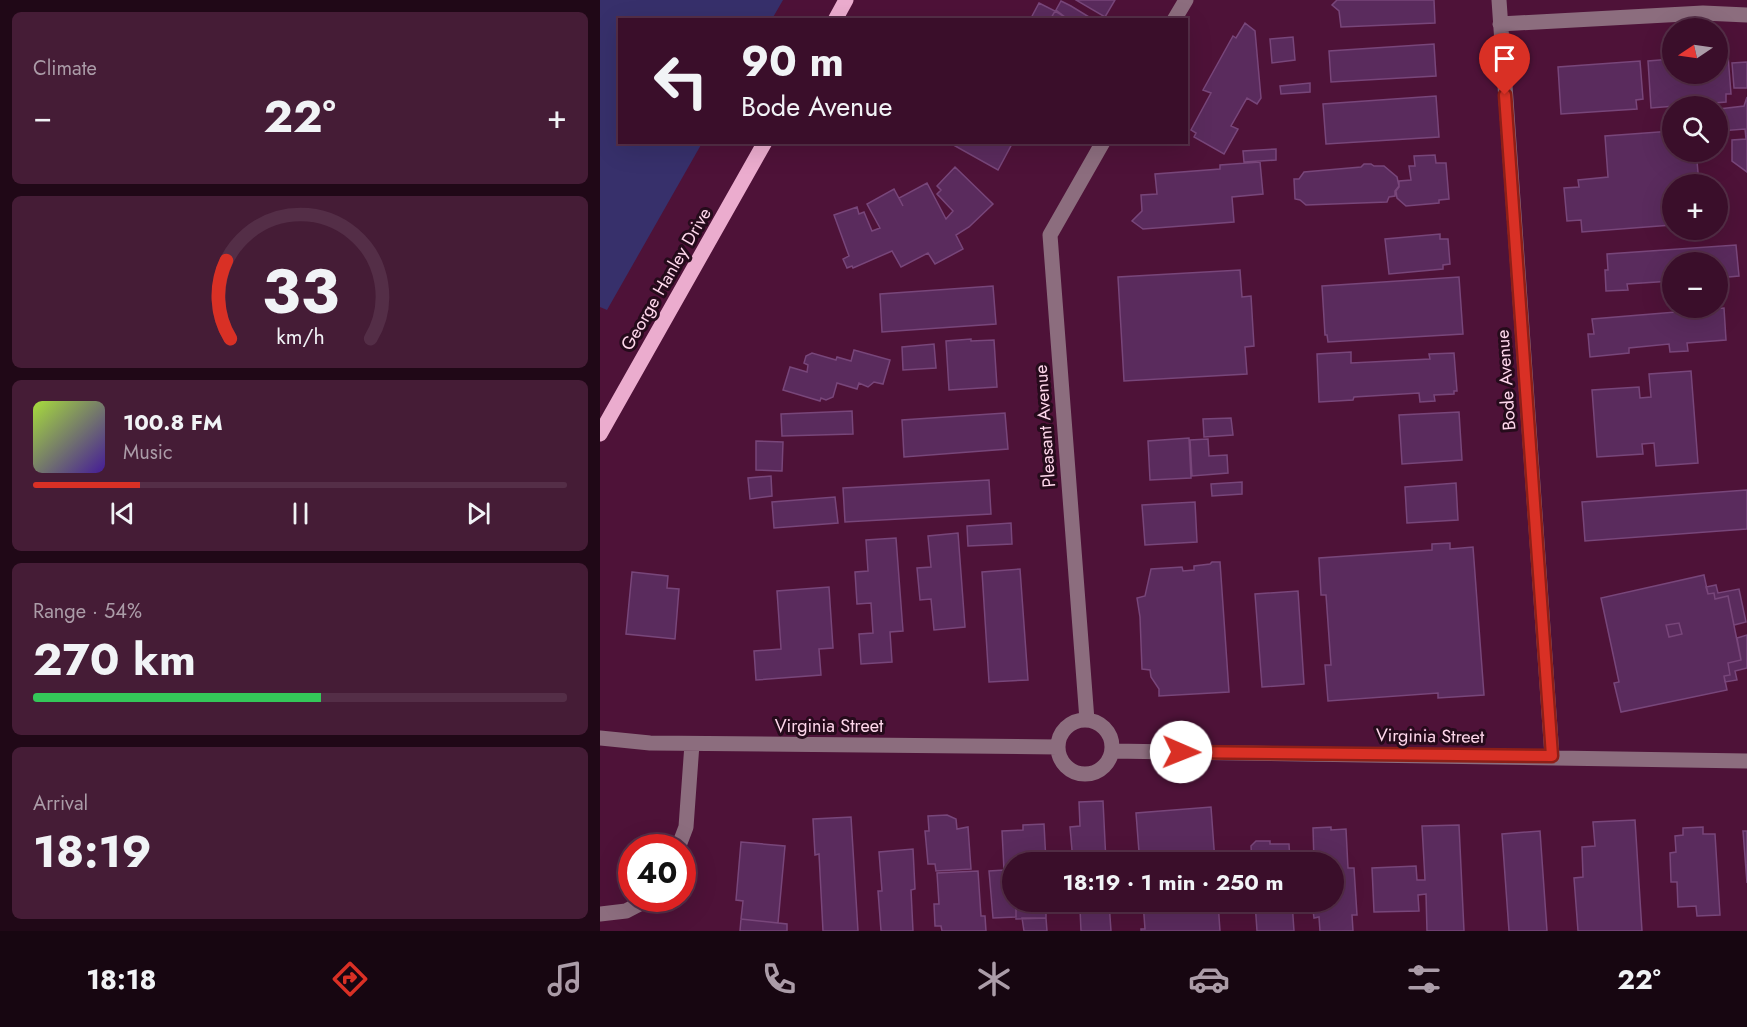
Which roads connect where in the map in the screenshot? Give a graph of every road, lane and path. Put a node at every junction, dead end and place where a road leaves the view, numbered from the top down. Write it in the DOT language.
graph roads {
  1 [pos="846,0"];
  2 [pos="1186,0"];
  3 [pos="1499,0"];
  4 [pos="1747,15"];
  5 [pos="836,18"];
  6 [pos="1175,18"];
  7 [pos="1500,24"];
  8 [pos="764,144"];
  9 [pos="1102,144"];
  10 [pos="600,434"];
  11 [pos="1087,720"];
  12 [pos="600,738"];
  13 [pos="692,744"];
  14 [pos="1058,747"];
  15 [pos="1112,751"];
  16 [pos="1552,756"];
  17 [pos="1747,760"];
  18 [pos="683,834"];
  19 [pos="618,912"];
  20 [pos="600,914"];
  1 -- 5 [label="main road"];
  2 -- 6 [label="street"];
  3 -- 7 [label="street, Bode Avenue"];
  4 -- 7 [label="street"];
  7 -- 16 [label="street, Bode Avenue"];
  8 -- 10 [label="main road, George Hanley Drive"];
  9 -- 11 [label="street, Pleasant Avenue"];
  11 -- 14 [label="street"];
  11 -- 15 [label="street"];
  12 -- 13 [label="street, Virginia Street"];
  13 -- 14 [label="street, Virginia Street"];
  13 -- 18 [label="street"];
  14 -- 15 [label="street"];
  15 -- 16 [label="street, Virginia Street"];
  16 -- 17 [label="street, Virginia Street"];
  19 -- 20 [label="street"];
}
